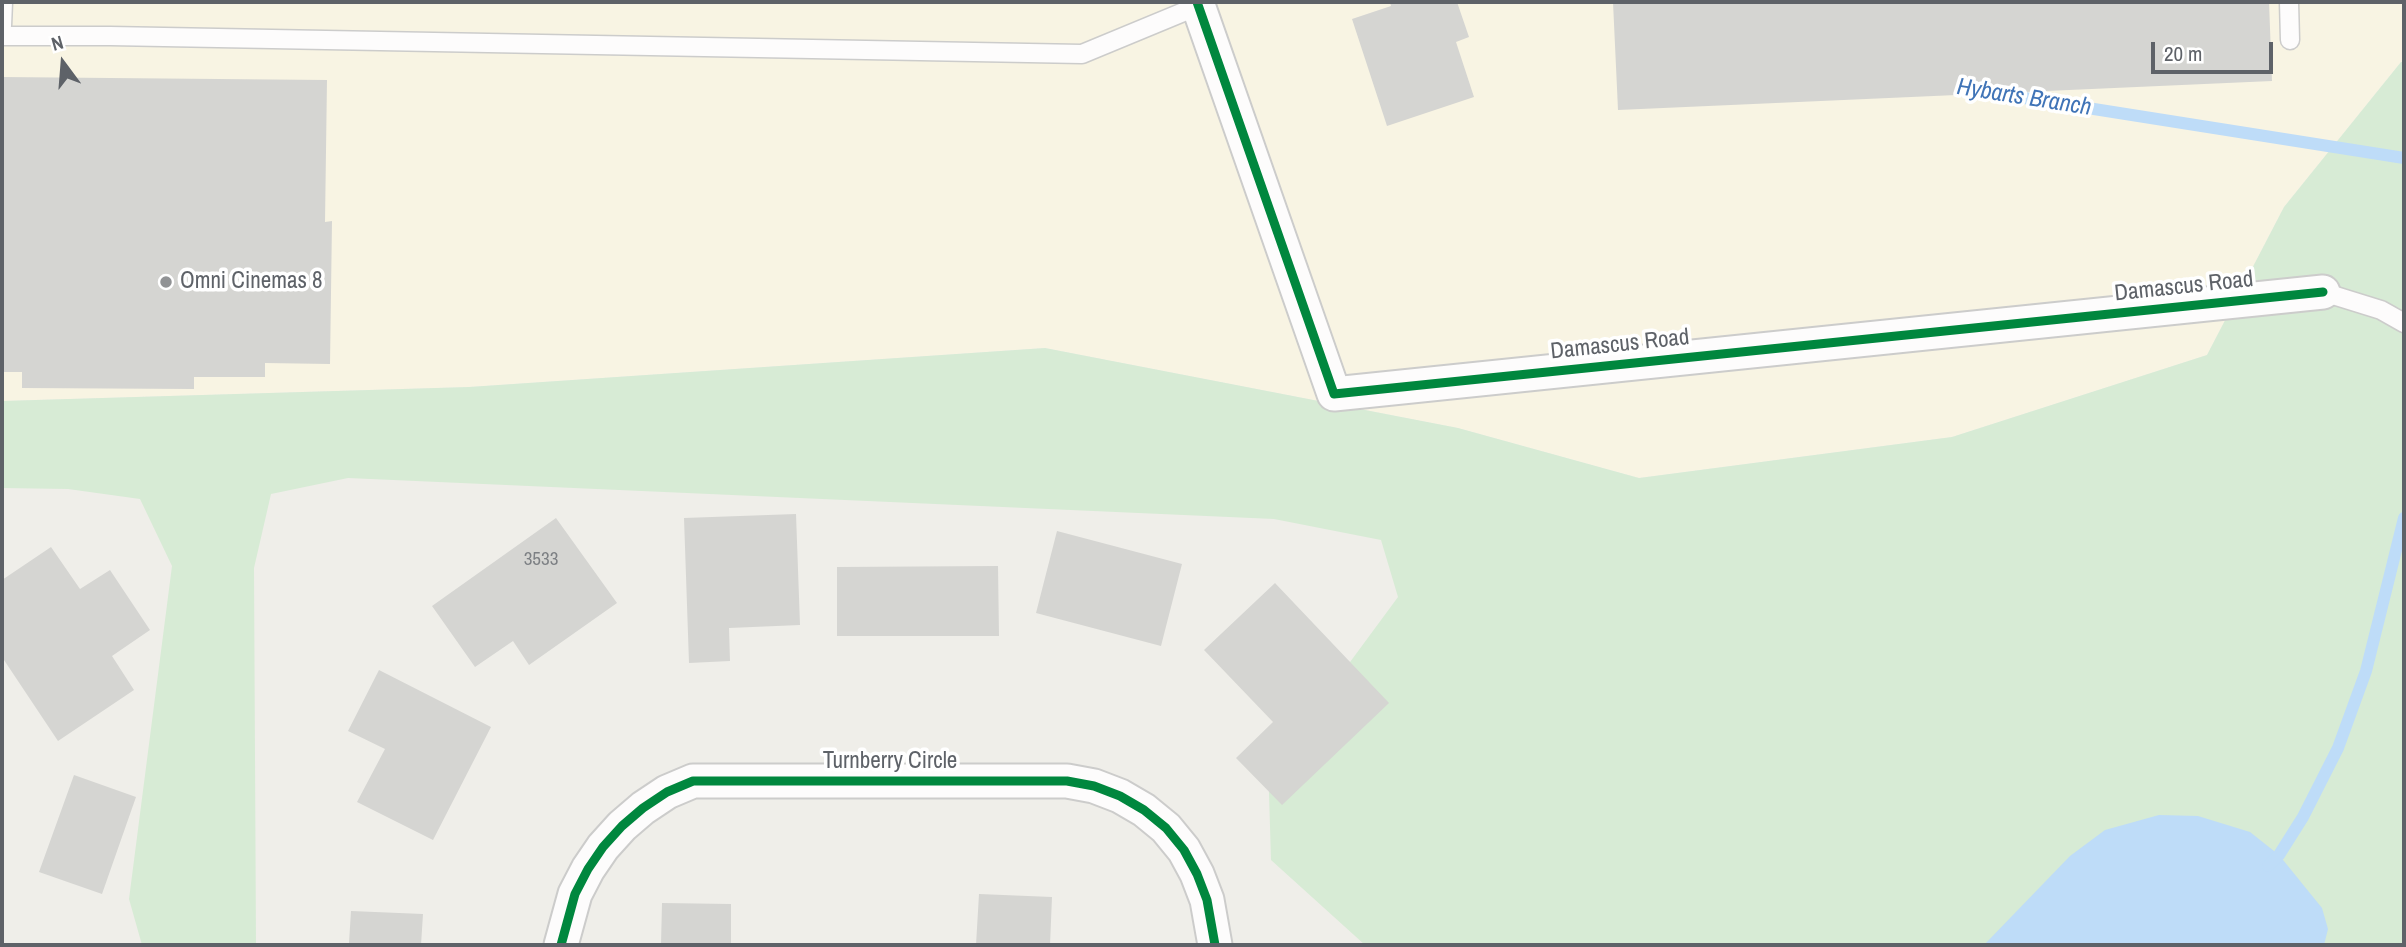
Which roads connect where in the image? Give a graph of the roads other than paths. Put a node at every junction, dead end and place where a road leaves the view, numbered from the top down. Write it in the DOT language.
graph roads {
  1 [pos="3,2"];
  2 [pos="2289,2"];
  3 [pos="1197,4"];
  4 [pos="2,26"];
  5 [pos="2,36"];
  6 [pos="2291,40"];
  7 [pos="2323,292"];
  8 [pos="2404,323"];
  9 [pos="561,945"];
  10 [pos="1215,945"];
  1 -- 4 [label="lane"];
  2 -- 6 [label="lane"];
  3 -- 5 [label="lane"];
  3 -- 7 [label="street, Damascus Road"];
  7 -- 8 [label="lane"];
  9 -- 10 [label="street, Turnberry Circle"];
}
